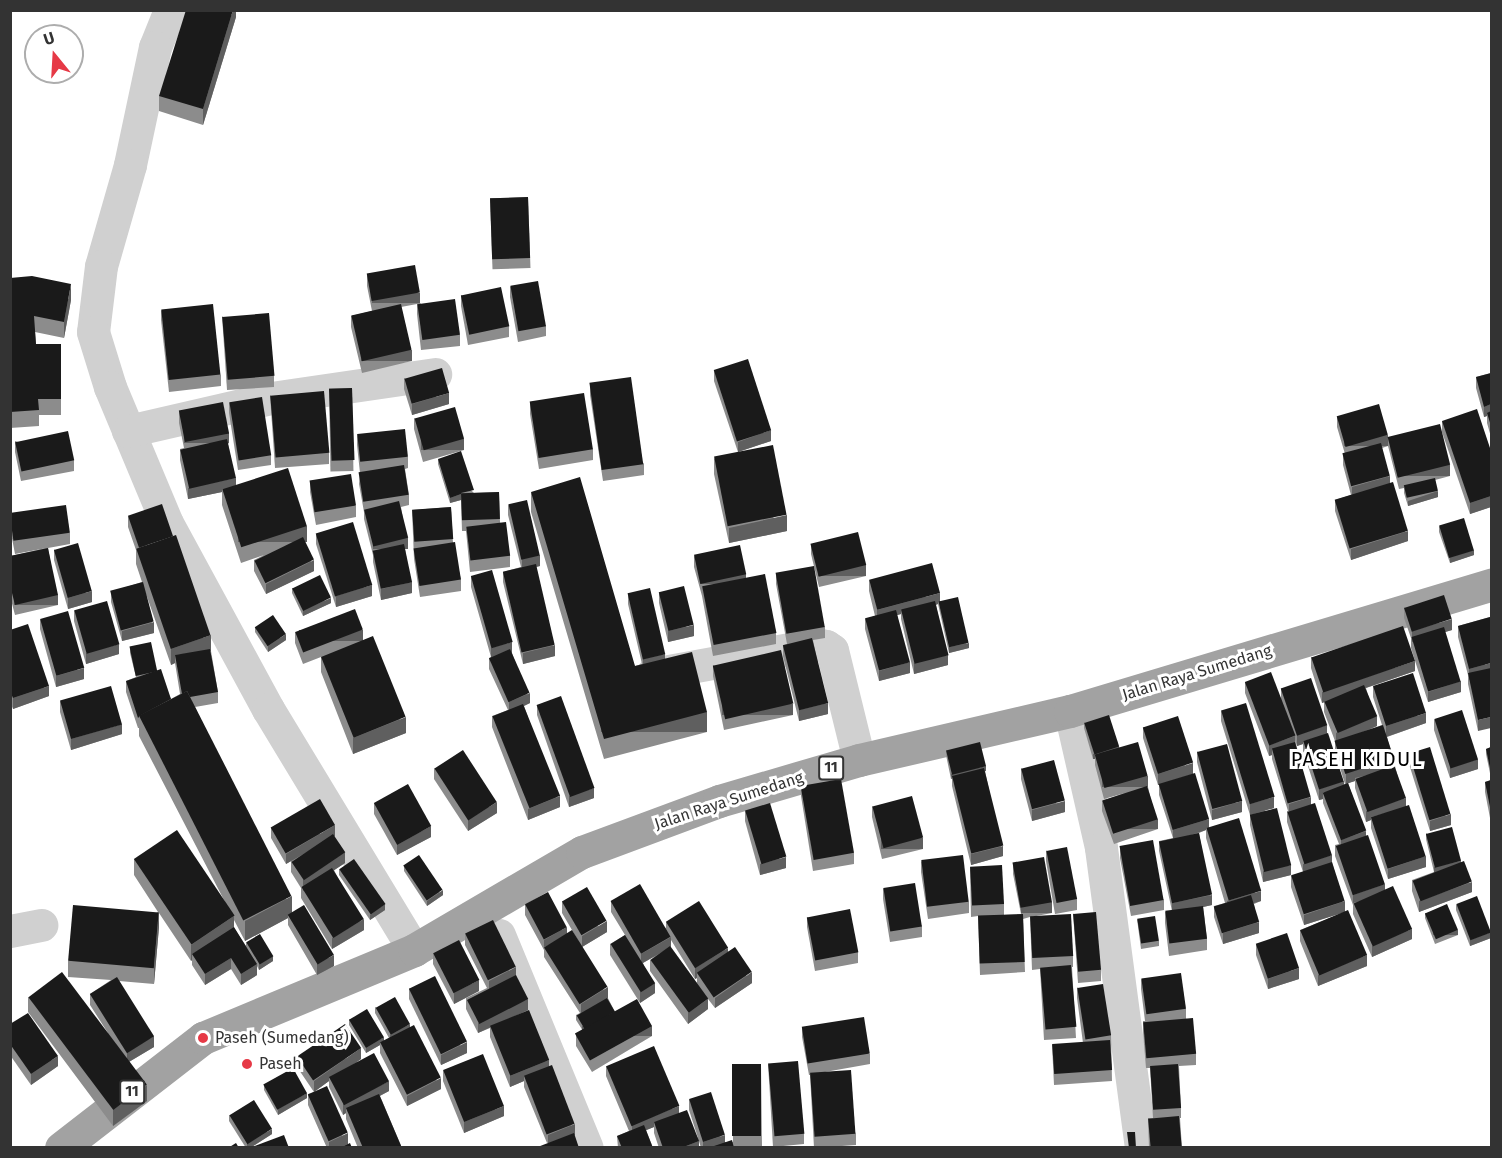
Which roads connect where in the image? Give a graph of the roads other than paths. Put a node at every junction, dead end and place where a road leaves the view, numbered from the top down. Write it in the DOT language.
graph roads {
  1 [pos="170,10"];
  2 [pos="435,374"];
  3 [pos="129,431"];
  4 [pos="1491,584"];
  5 [pos="648,675"];
  6 [pos="1070,711"];
  7 [pos="859,760"];
  8 [pos="487,906"];
  9 [pos="414,950"];
  10 [pos="62,1148"];
  11 [pos="587,1148"];
  12 [pos="1141,1148"];
  1 -- 3 [label="street"];
  2 -- 3 [label="street"];
  3 -- 9 [label="street"];
  4 -- 6 [label="highway, Jalan Raya Sumedang / 11"];
  5 -- 7 [label="street"];
  6 -- 7 [label="highway, Jalan Raya Sumedang / 11"];
  6 -- 12 [label="street"];
  7 -- 8 [label="highway, Jalan Raya Sumedang / 11"];
  8 -- 9 [label="highway, Jalan Raya Sumedang / 11"];
  8 -- 11 [label="street"];
  9 -- 10 [label="highway, Jalan Raya Sumedang / 11"];
}
